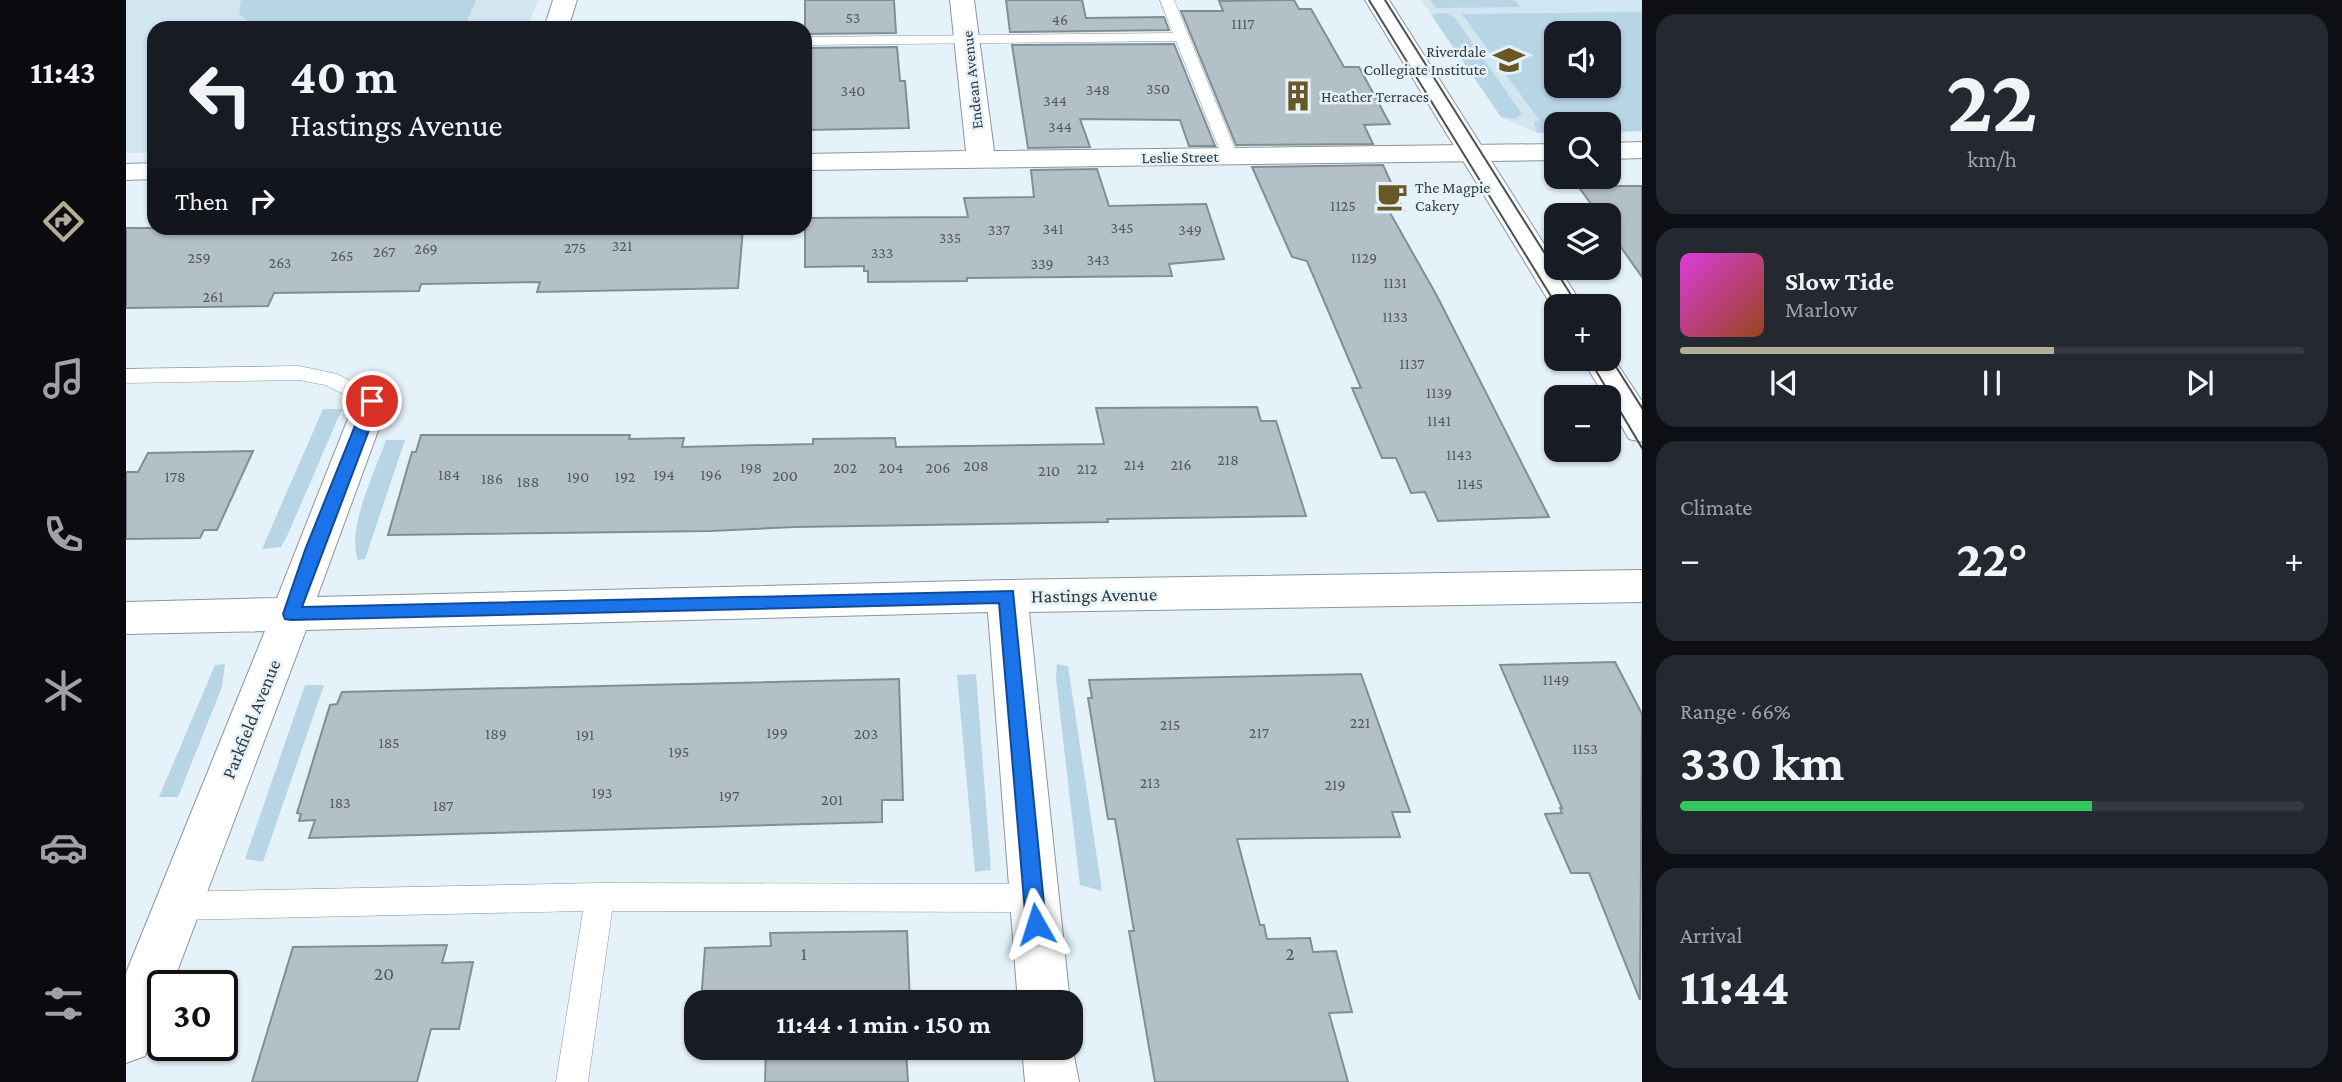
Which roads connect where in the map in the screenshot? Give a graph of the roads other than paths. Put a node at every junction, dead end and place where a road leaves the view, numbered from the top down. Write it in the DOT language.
graph roads {
  1 [pos="565,0"];
  2 [pos="962,0"];
  3 [pos="1167,0"];
  4 [pos="1377,0"];
  5 [pos="558,21"];
  6 [pos="1182,37"];
  7 [pos="968,40"];
  8 [pos="812,41"];
  9 [pos="1642,150"];
  10 [pos="1621,151"];
  11 [pos="1544,152"];
  12 [pos="1473,153"];
  13 [pos="1230,156"];
  14 [pos="981,160"];
  15 [pos="812,162"];
  16 [pos="126,172"];
  17 [pos="147,172"];
  18 [pos="1560,294"];
  19 [pos="1606,371"];
  20 [pos="126,376"];
  21 [pos="372,401"];
  22 [pos="1642,430"];
  23 [pos="1642,586"];
  24 [pos="1007,596"];
  25 [pos="291,614"];
  26 [pos="126,618"];
  27 [pos="600,897"];
  28 [pos="1033,898"];
  29 [pos="176,906"];
  30 [pos="1043,990"];
  31 [pos="126,1037"];
  32 [pos="1049,1060"];
  33 [pos="572,1082"];
  34 [pos="1052,1082"];
  1 -- 5 [label="street"];
  2 -- 7 [label="street, Endean Avenue"];
  3 -- 6 [label="lane"];
  4 -- 12 [label="street"];
  6 -- 7 [label="lane"];
  6 -- 13 [label="lane"];
  7 -- 8 [label="lane"];
  7 -- 14 [label="street, Endean Avenue"];
  9 -- 10 [label="street"];
  11 -- 12 [label="street, Leslie Street"];
  12 -- 13 [label="street, Leslie Street"];
  12 -- 18 [label="street"];
  13 -- 14 [label="street, Leslie Street"];
  14 -- 15 [label="street, Leslie Street"];
  16 -- 17 [label="street"];
  19 -- 22 [label="street"];
  20 -- 21 [label="lane"];
  21 -- 25 [label="street, Parkfield Avenue"];
  23 -- 24 [label="street, Hastings Avenue"];
  24 -- 25 [label="street, Hastings Avenue"];
  24 -- 28 [label="street"];
  25 -- 26 [label="street, Hastings Avenue"];
  25 -- 29 [label="street, Parkfield Avenue"];
  27 -- 28 [label="lane"];
  27 -- 29 [label="lane"];
  27 -- 33 [label="lane"];
  28 -- 30 [label="street"];
  29 -- 31 [label="street, Parkfield Avenue"];
  32 -- 34 [label="street"];
}
